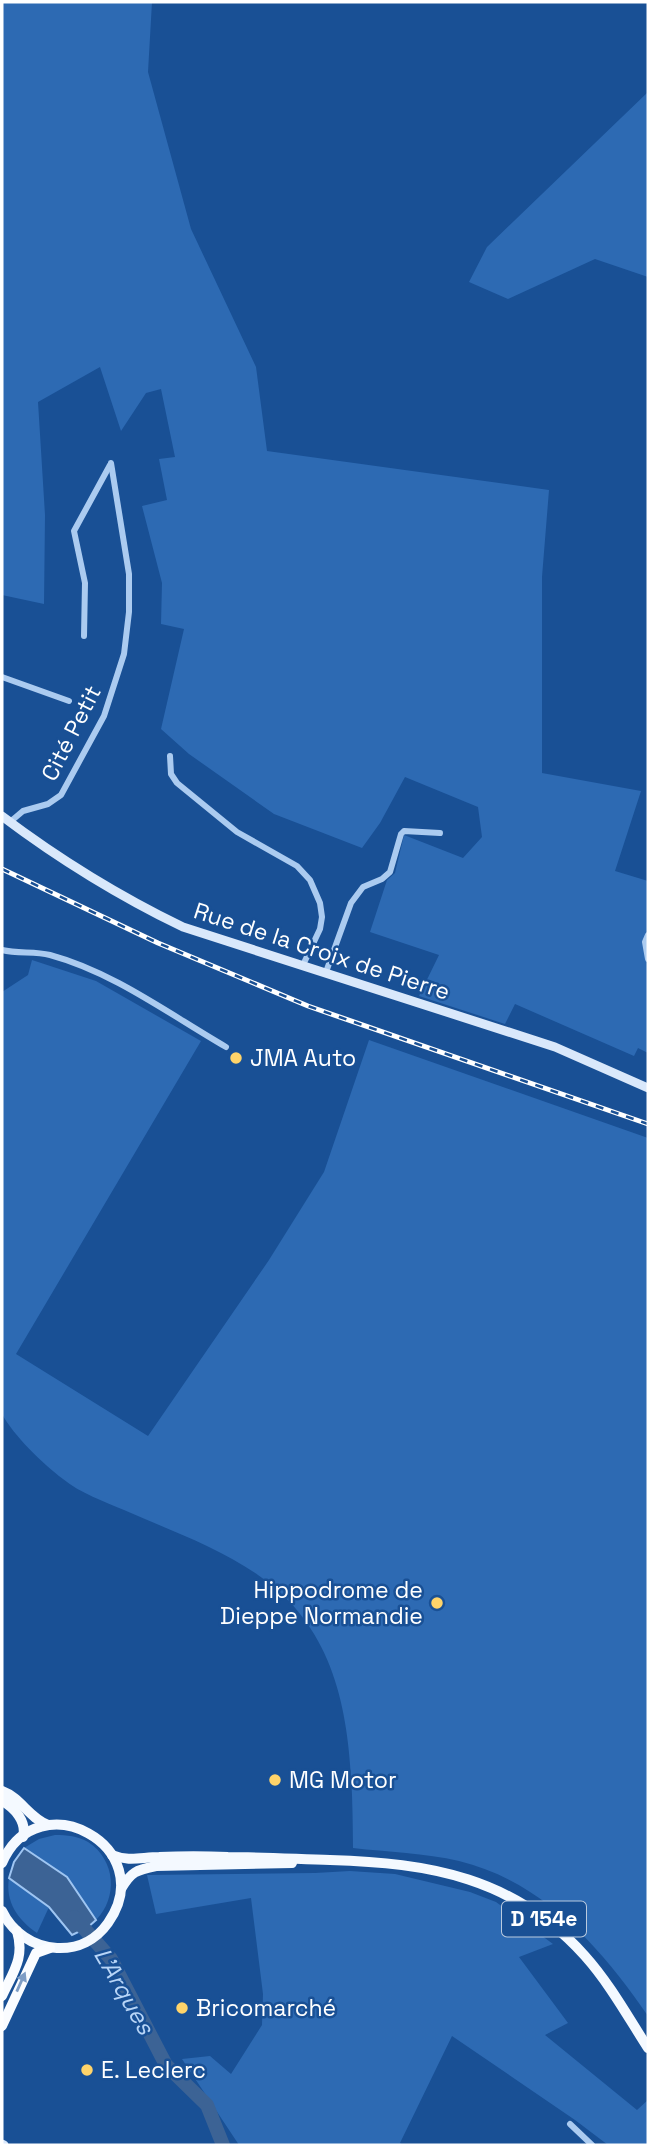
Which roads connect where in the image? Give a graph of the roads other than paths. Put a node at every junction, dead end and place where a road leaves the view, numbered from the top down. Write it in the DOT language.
graph roads {
  1 [pos="84,636"];
  2 [pos="2,677"];
  3 [pos="69,701"];
  4 [pos="170,756"];
  5 [pos="2,816"];
  6 [pos="10,822"];
  7 [pos="440,832"];
  8 [pos="648,935"];
  9 [pos="2,950"];
  10 [pos="648,959"];
  11 [pos="303,965"];
  12 [pos="326,972"];
  13 [pos="226,1047"];
  14 [pos="648,1088"];
  15 [pos="2,1791"];
  16 [pos="2,1801"];
  17 [pos="48,1825"];
  18 [pos="19,1840"];
  19 [pos="113,1855"];
  20 [pos="331,1860"];
  21 [pos="2,1863"];
  22 [pos="120,1890"];
  23 [pos="3,1914"];
  24 [pos="17,1931"];
  25 [pos="50,1948"];
  26 [pos="2,1996"];
  27 [pos="2,2026"];
  28 [pos="648,2048"];
  29 [pos="570,2124"];
  30 [pos="592,2145"];
  1 -- 6 [label="street, Cité Petit"];
  2 -- 3 [label="street"];
  4 -- 11 [label="street"];
  5 -- 6 [label="main road, Rue de la Croix de Pierre"];
  6 -- 11 [label="main road, Rue de la Croix de Pierre"];
  7 -- 12 [label="street"];
  8 -- 10 [label="street"];
  9 -- 13 [label="street"];
  11 -- 12 [label="main road, Rue de la Croix de Pierre"];
  12 -- 14 [label="main road, Rue de la Croix de Pierre"];
  15 -- 17 [label="main road"];
  16 -- 18 [label="main road"];
  17 -- 18 [label="main road"];
  17 -- 19 [label="main road"];
  18 -- 21 [label="main road"];
  19 -- 20 [label="main road, D 154e"];
  19 -- 22 [label="main road"];
  20 -- 22 [label="main road, D 154e"];
  20 -- 28 [label="main road, D 154e"];
  22 -- 25 [label="main road"];
  23 -- 24 [label="main road"];
  24 -- 25 [label="main road"];
  24 -- 26 [label="highway"];
  27 -- 25 [label="highway, one-way"];
  29 -- 30 [label="street"];
}
